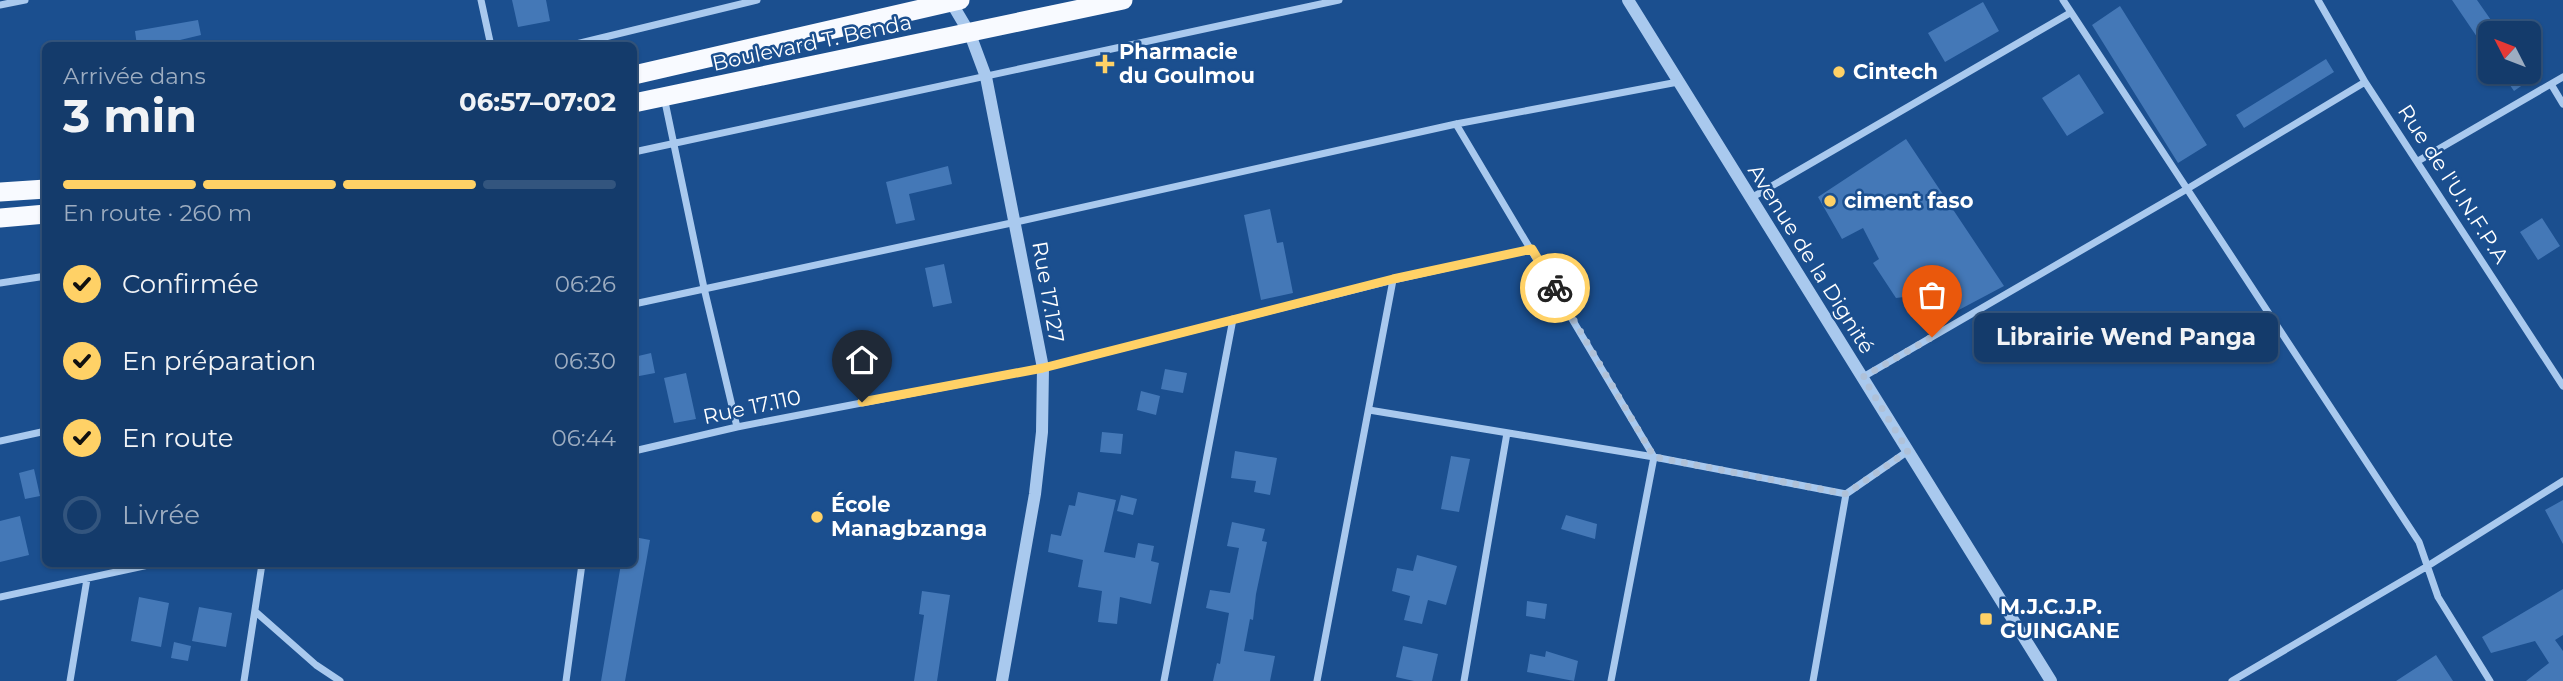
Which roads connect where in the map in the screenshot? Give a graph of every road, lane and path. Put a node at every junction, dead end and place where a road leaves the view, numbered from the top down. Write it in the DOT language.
graph roads {
  1 [pos="25,0"];
  2 [pos="481,0"];
  3 [pos="757,0"];
  4 [pos="1123,0"];
  5 [pos="1339,0"];
  6 [pos="1628,0"];
  7 [pos="2063,0"];
  8 [pos="2318,0"];
  9 [pos="953,1"];
  10 [pos="0,5"];
  11 [pos="2070,13"];
  12 [pos="970,34"];
  13 [pos="490,42"];
  14 [pos="584,42"];
  15 [pos="637,74"];
  16 [pos="2563,77"];
  17 [pos="986,78"];
  18 [pos="1678,82"];
  19 [pos="2365,82"];
  20 [pos="2551,84"];
  21 [pos="664,96"];
  22 [pos="637,102"];
  23 [pos="2563,104"];
  24 [pos="1456,124"];
  25 [pos="675,143"];
  26 [pos="637,151"];
  27 [pos="2418,161"];
  28 [pos="42,189"];
  29 [pos="2187,189"];
  30 [pos="0,192"];
  31 [pos="1751,198"];
  32 [pos="42,214"];
  33 [pos="0,218"];
  34 [pos="1016,222"];
  35 [pos="1532,249"];
  36 [pos="42,277"];
  37 [pos="1393,279"];
  38 [pos="0,283"];
  39 [pos="704,288"];
  40 [pos="637,302"];
  41 [pos="1233,319"];
  42 [pos="1043,368"];
  43 [pos="1863,377"];
  44 [pos="2563,386"];
  45 [pos="1369,410"];
  46 [pos="737,427"];
  47 [pos="42,432"];
  48 [pos="1507,433"];
  49 [pos="0,441"];
  50 [pos="637,450"];
  51 [pos="1908,451"];
  52 [pos="1654,457"];
  53 [pos="2563,481"];
  54 [pos="1846,494"];
  55 [pos="140,567"];
  56 [pos="262,567"];
  57 [pos="582,567"];
  58 [pos="2426,567"];
  59 [pos="88,579"];
  60 [pos="0,597"];
  61 [pos="256,612"];
  62 [pos="70,681"];
  63 [pos="244,681"];
  64 [pos="340,681"];
  65 [pos="566,681"];
  66 [pos="1002,681"];
  67 [pos="1164,681"];
  68 [pos="1317,681"];
  69 [pos="1464,681"];
  70 [pos="1611,681"];
  71 [pos="1813,681"];
  72 [pos="2051,681"];
  73 [pos="2232,681"];
  74 [pos="2490,681"];
  1 -- 10 [label="street"];
  2 -- 13 [label="street"];
  3 -- 14 [label="street"];
  4 -- 12 [label="highway, Boulevard T. Benda"];
  5 -- 17 [label="street"];
  6 -- 18 [label="street, Avenue de la Dignité"];
  7 -- 11 [label="street"];
  8 -- 19 [label="street, Rue de l'U.N.F.P.A"];
  9 -- 12 [label="street, Rue 17.127"];
  9 -- 15 [label="highway, Boulevard T. Benda"];
  11 -- 29 [label="street"];
  11 -- 31 [label="street"];
  12 -- 17 [label="street, Rue 17.127"];
  12 -- 21 [label="highway, Boulevard T. Benda"];
  16 -- 20 [label="street"];
  17 -- 25 [label="street"];
  17 -- 34 [label="street, Rue 17.127"];
  18 -- 24 [label="street"];
  18 -- 31 [label="street, Avenue de la Dignité"];
  19 -- 27 [label="street, Rue de l'U.N.F.P.A"];
  19 -- 29 [label="street"];
  20 -- 23 [label="street"];
  20 -- 27 [label="street"];
  21 -- 22 [label="highway, Boulevard T. Benda"];
  21 -- 25 [label="street"];
  24 -- 34 [label="street"];
  24 -- 35 [label="street"];
  25 -- 26 [label="street"];
  25 -- 39 [label="street"];
  27 -- 44 [label="street, Rue de l'U.N.F.P.A"];
  28 -- 30 [label="highway"];
  29 -- 43 [label="street"];
  29 -- 58 [label="street"];
  31 -- 43 [label="street, Avenue de la Dignité"];
  32 -- 33 [label="highway"];
  34 -- 39 [label="street"];
  34 -- 42 [label="street, Rue 17.127"];
  35 -- 37 [label="street, Rue 17.110"];
  35 -- 52 [label="street"];
  36 -- 38 [label="street"];
  37 -- 41 [label="street, Rue 17.110"];
  37 -- 45 [label="street"];
  39 -- 40 [label="street"];
  39 -- 46 [label="street"];
  41 -- 42 [label="street, Rue 17.110"];
  41 -- 67 [label="street"];
  42 -- 46 [label="street, Rue 17.110"];
  42 -- 66 [label="street, Rue 17.127"];
  43 -- 51 [label="street, Avenue de la Dignité"];
  45 -- 48 [label="street"];
  45 -- 68 [label="street"];
  46 -- 50 [label="street, Rue 17.110"];
  47 -- 49 [label="street"];
  48 -- 52 [label="street"];
  48 -- 69 [label="street"];
  51 -- 54 [label="street"];
  51 -- 72 [label="street, Avenue de la Dignité"];
  52 -- 54 [label="street"];
  52 -- 70 [label="street"];
  53 -- 58 [label="street"];
  54 -- 71 [label="street"];
  55 -- 59 [label="street"];
  56 -- 61 [label="street"];
  57 -- 65 [label="street"];
  58 -- 73 [label="street"];
  58 -- 74 [label="street"];
  59 -- 60 [label="street"];
  59 -- 62 [label="street"];
  61 -- 63 [label="street"];
  61 -- 64 [label="street"];
}
